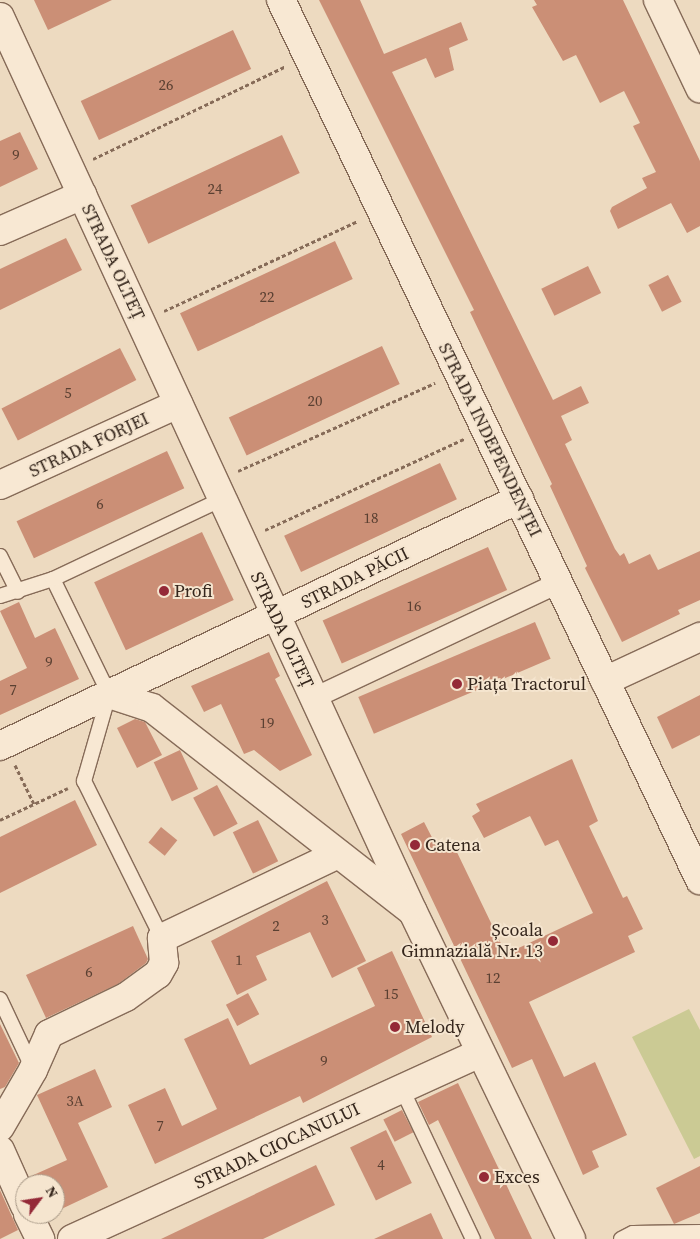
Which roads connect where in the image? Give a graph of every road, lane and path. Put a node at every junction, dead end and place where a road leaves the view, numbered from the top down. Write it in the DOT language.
graph roads {
  1 [pos="281,0"];
  2 [pos="658,0"];
  3 [pos="0,17"];
  4 [pos="307,56"];
  5 [pos="700,88"];
  6 [pos="70,170"];
  7 [pos="82,194"];
  8 [pos="381,210"];
  9 [pos="0,231"];
  10 [pos="140,322"];
  11 [pos="458,372"];
  12 [pos="178,404"];
  13 [pos="486,430"];
  14 [pos="0,486"];
  15 [pos="218,490"];
  16 [pos="519,499"];
  17 [pos="241,540"];
  18 [pos="0,556"];
  19 [pos="53,580"];
  20 [pos="558,583"];
  21 [pos="18,592"];
  22 [pos="0,596"];
  23 [pos="276,616"];
  24 [pos="700,636"];
  25 [pos="605,681"];
  26 [pos="109,694"];
  27 [pos="314,698"];
  28 [pos="3,745"];
  29 [pos="84,780"];
  30 [pos="34,804"];
  31 [pos="0,820"];
  32 [pos="338,854"];
  33 [pos="700,880"];
  34 [pos="413,912"];
  35 [pos="162,938"];
  36 [pos="0,999"];
  37 [pos="481,1053"];
  38 [pos="33,1070"];
  39 [pos="402,1089"];
  40 [pos="0,1128"];
  41 [pos="0,1150"];
  42 [pos="15,1184"];
  43 [pos="33,1224"];
  44 [pos="700,1232"];
  45 [pos="40,1239"];
  46 [pos="72,1239"];
  47 [pos="473,1239"];
  48 [pos="571,1239"];
  49 [pos="621,1239"];
  1 -- 4 [label="street, STRADA INDEPENDENȚEI"];
  2 -- 5 [label="street"];
  3 -- 6 [label="street, STRADA OLTEȚ"];
  4 -- 6 [label="path"];
  4 -- 8 [label="street, STRADA INDEPENDENȚEI"];
  6 -- 7 [label="street, STRADA OLTEȚ"];
  7 -- 9 [label="street"];
  7 -- 10 [label="street, STRADA OLTEȚ"];
  8 -- 10 [label="path"];
  8 -- 11 [label="street, STRADA INDEPENDENȚEI"];
  10 -- 12 [label="street, STRADA OLTEȚ"];
  11 -- 13 [label="street, STRADA INDEPENDENȚEI"];
  11 -- 15 [label="path"];
  12 -- 14 [label="street, STRADA FORJEI"];
  12 -- 15 [label="street, STRADA OLTEȚ"];
  13 -- 16 [label="street, STRADA INDEPENDENȚEI"];
  13 -- 17 [label="path"];
  15 -- 17 [label="street, STRADA OLTEȚ"];
  15 -- 19 [label="lane"];
  16 -- 20 [label="street, STRADA INDEPENDENȚEI"];
  16 -- 23 [label="street, STRADA PĂCII"];
  17 -- 23 [label="street, STRADA OLTEȚ"];
  18 -- 21 [label="lane"];
  19 -- 21 [label="lane"];
  19 -- 26 [label="lane"];
  20 -- 25 [label="street, STRADA INDEPENDENȚEI"];
  20 -- 27 [label="street"];
  21 -- 22 [label="lane"];
  23 -- 26 [label="street, STRADA PĂCII"];
  23 -- 27 [label="street, STRADA OLTEȚ"];
  24 -- 25 [label="street"];
  25 -- 33 [label="street, STRADA INDEPENDENȚEI"];
  26 -- 28 [label="street, STRADA PĂCII"];
  26 -- 29 [label="lane"];
  26 -- 32 [label="street"];
  27 -- 34 [label="street, STRADA OLTEȚ"];
  28 -- 30 [label="path"];
  29 -- 30 [label="path"];
  29 -- 35 [label="lane"];
  30 -- 31 [label="path"];
  32 -- 34 [label="street"];
  32 -- 35 [label="street"];
  34 -- 37 [label="street, STRADA OLTEȚ"];
  35 -- 38 [label="street"];
  36 -- 38 [label="lane"];
  37 -- 39 [label="street, STRADA CIOCANULUI"];
  37 -- 48 [label="street, STRADA OLTEȚ"];
  38 -- 40 [label="street"];
  39 -- 46 [label="street, STRADA CIOCANULUI"];
  39 -- 47 [label="lane"];
  41 -- 42 [label="street"];
  43 -- 45 [label="street"];
  44 -- 49 [label="lane"];
}
